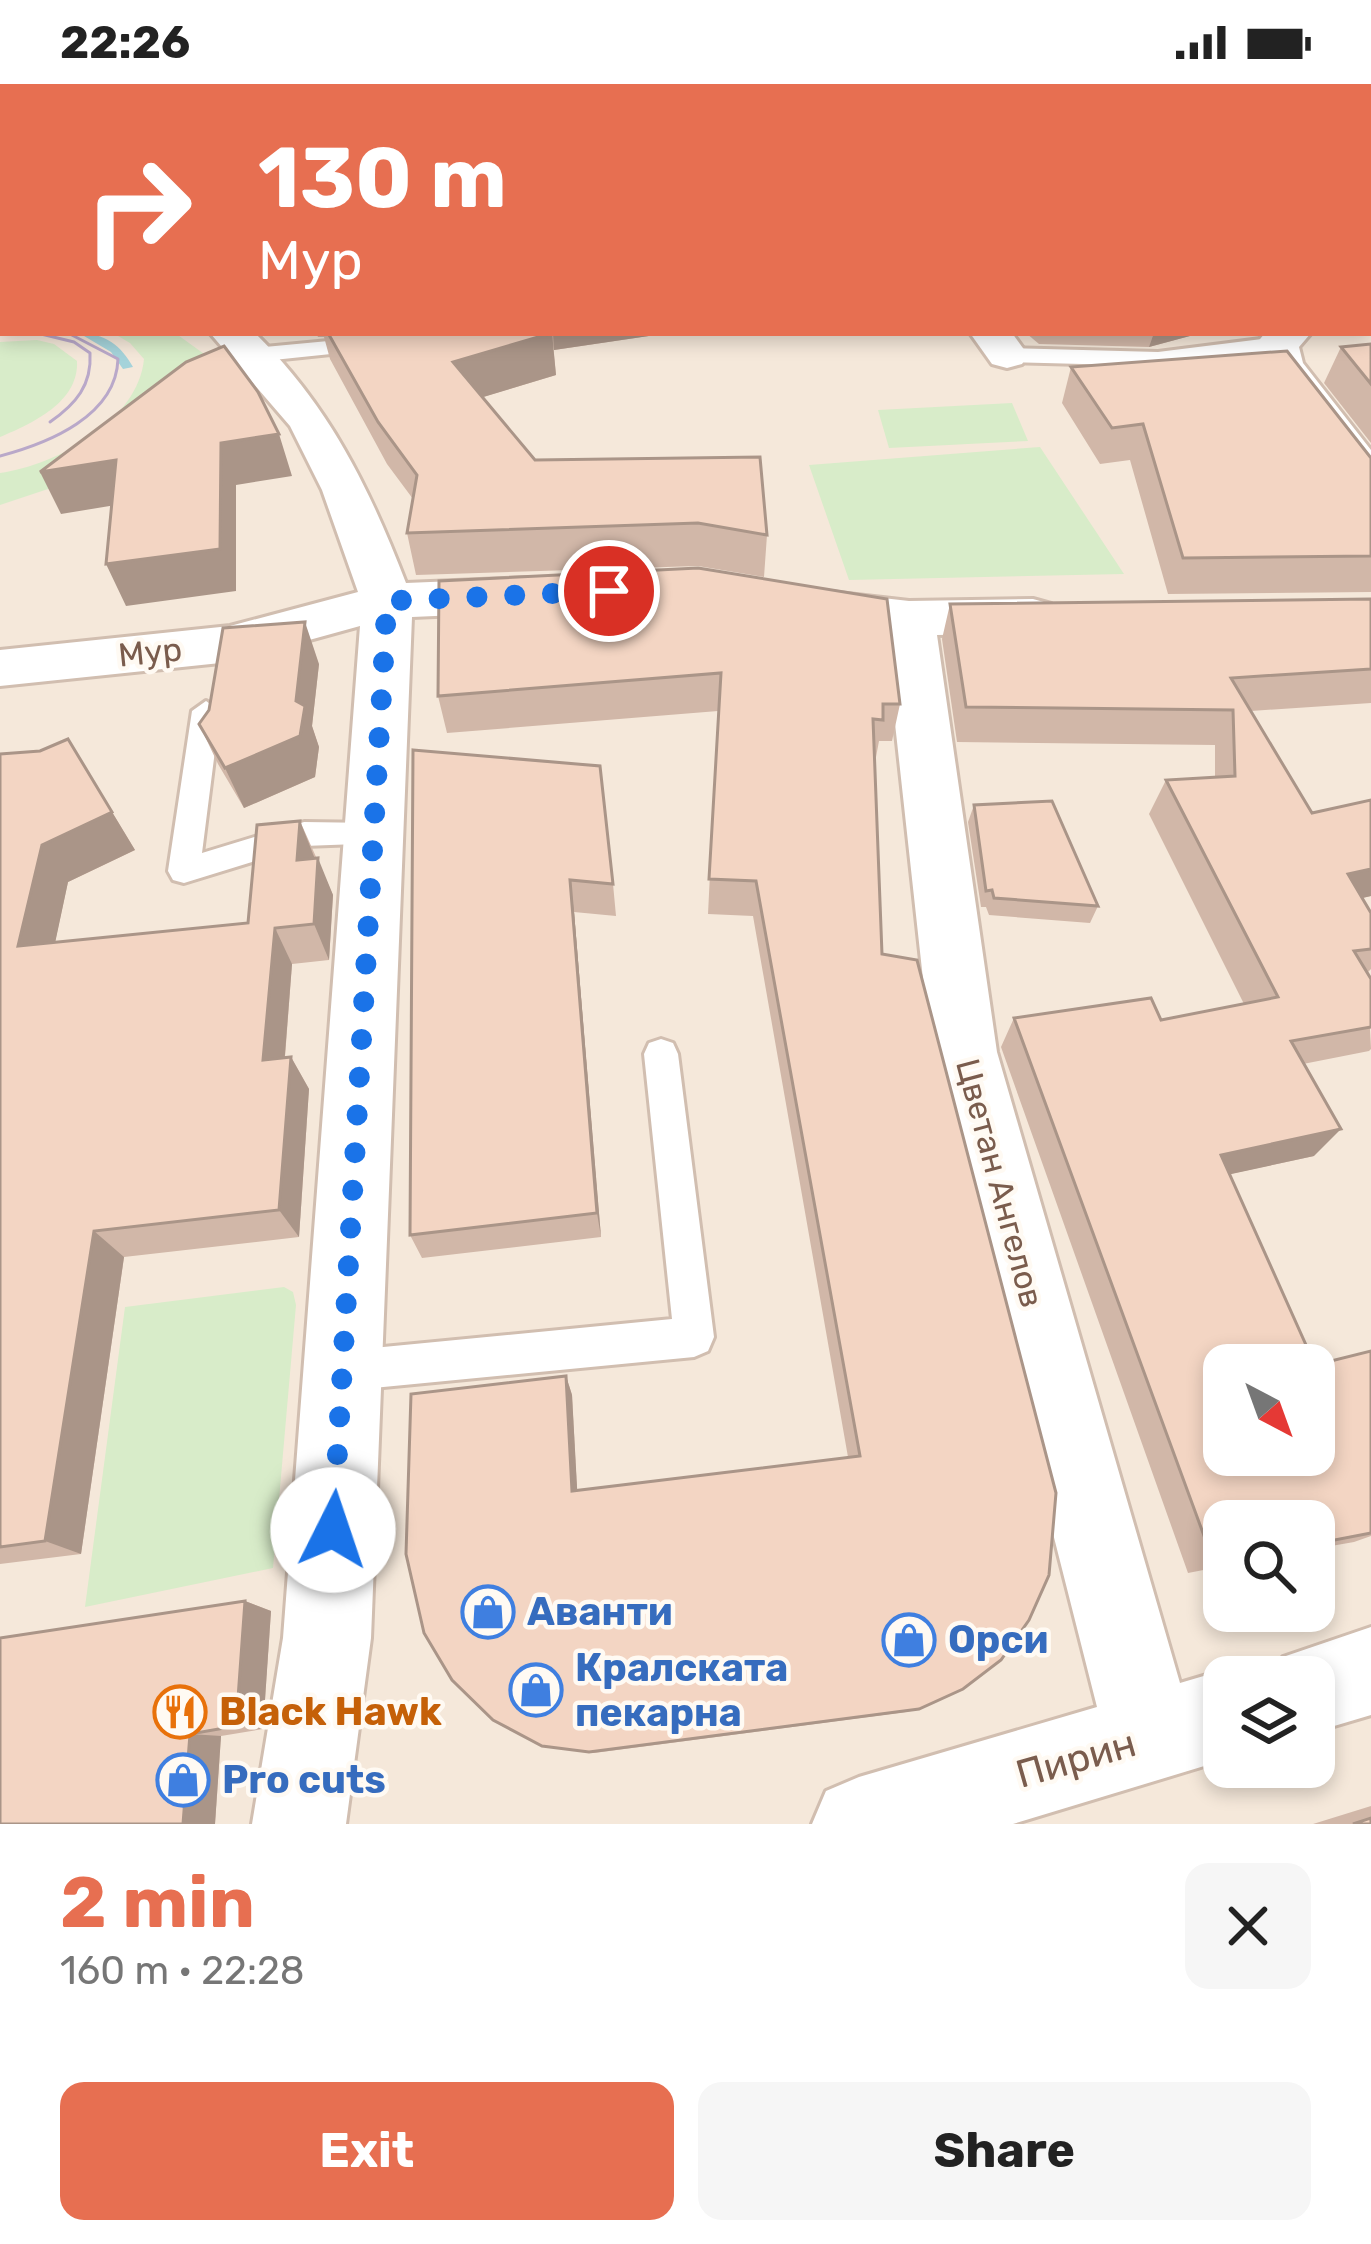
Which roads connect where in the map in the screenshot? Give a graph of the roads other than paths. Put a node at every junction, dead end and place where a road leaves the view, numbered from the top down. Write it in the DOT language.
graph roads {
  1 [pos="1283,339"];
  2 [pos="389,342"];
  3 [pos="242,344"];
  4 [pos="999,344"];
  5 [pos="1371,481"];
  6 [pos="565,593"];
  7 [pos="769,599"];
  8 [pos="387,601"];
  9 [pos="1090,615"];
  10 [pos="909,618"];
  11 [pos="0,668"];
  12 [pos="206,711"];
  13 [pos="374,835"];
  14 [pos="661,1054"];
  15 [pos="342,1370"];
  16 [pos="1371,1671"];
  17 [pos="1335,1682"];
  18 [pos="1187,1726"];
  19 [pos="299,1824"];
  20 [pos="859,1824"];
  1 -- 4 [label="lane"];
  1 -- 5 [label="street"];
  2 -- 3 [label="lane"];
  3 -- 8 [label="street"];
  6 -- 8 [label="street, Мур"];
  7 -- 10 [label="street"];
  8 -- 11 [label="street, Мур"];
  8 -- 13 [label="street"];
  9 -- 10 [label="street"];
  10 -- 18 [label="street, Цветан Ангелов"];
  12 -- 13 [label="lane"];
  13 -- 15 [label="street"];
  14 -- 15 [label="lane"];
  15 -- 19 [label="street"];
  16 -- 17 [label="street"];
  18 -- 20 [label="street, Пирин"];
}
